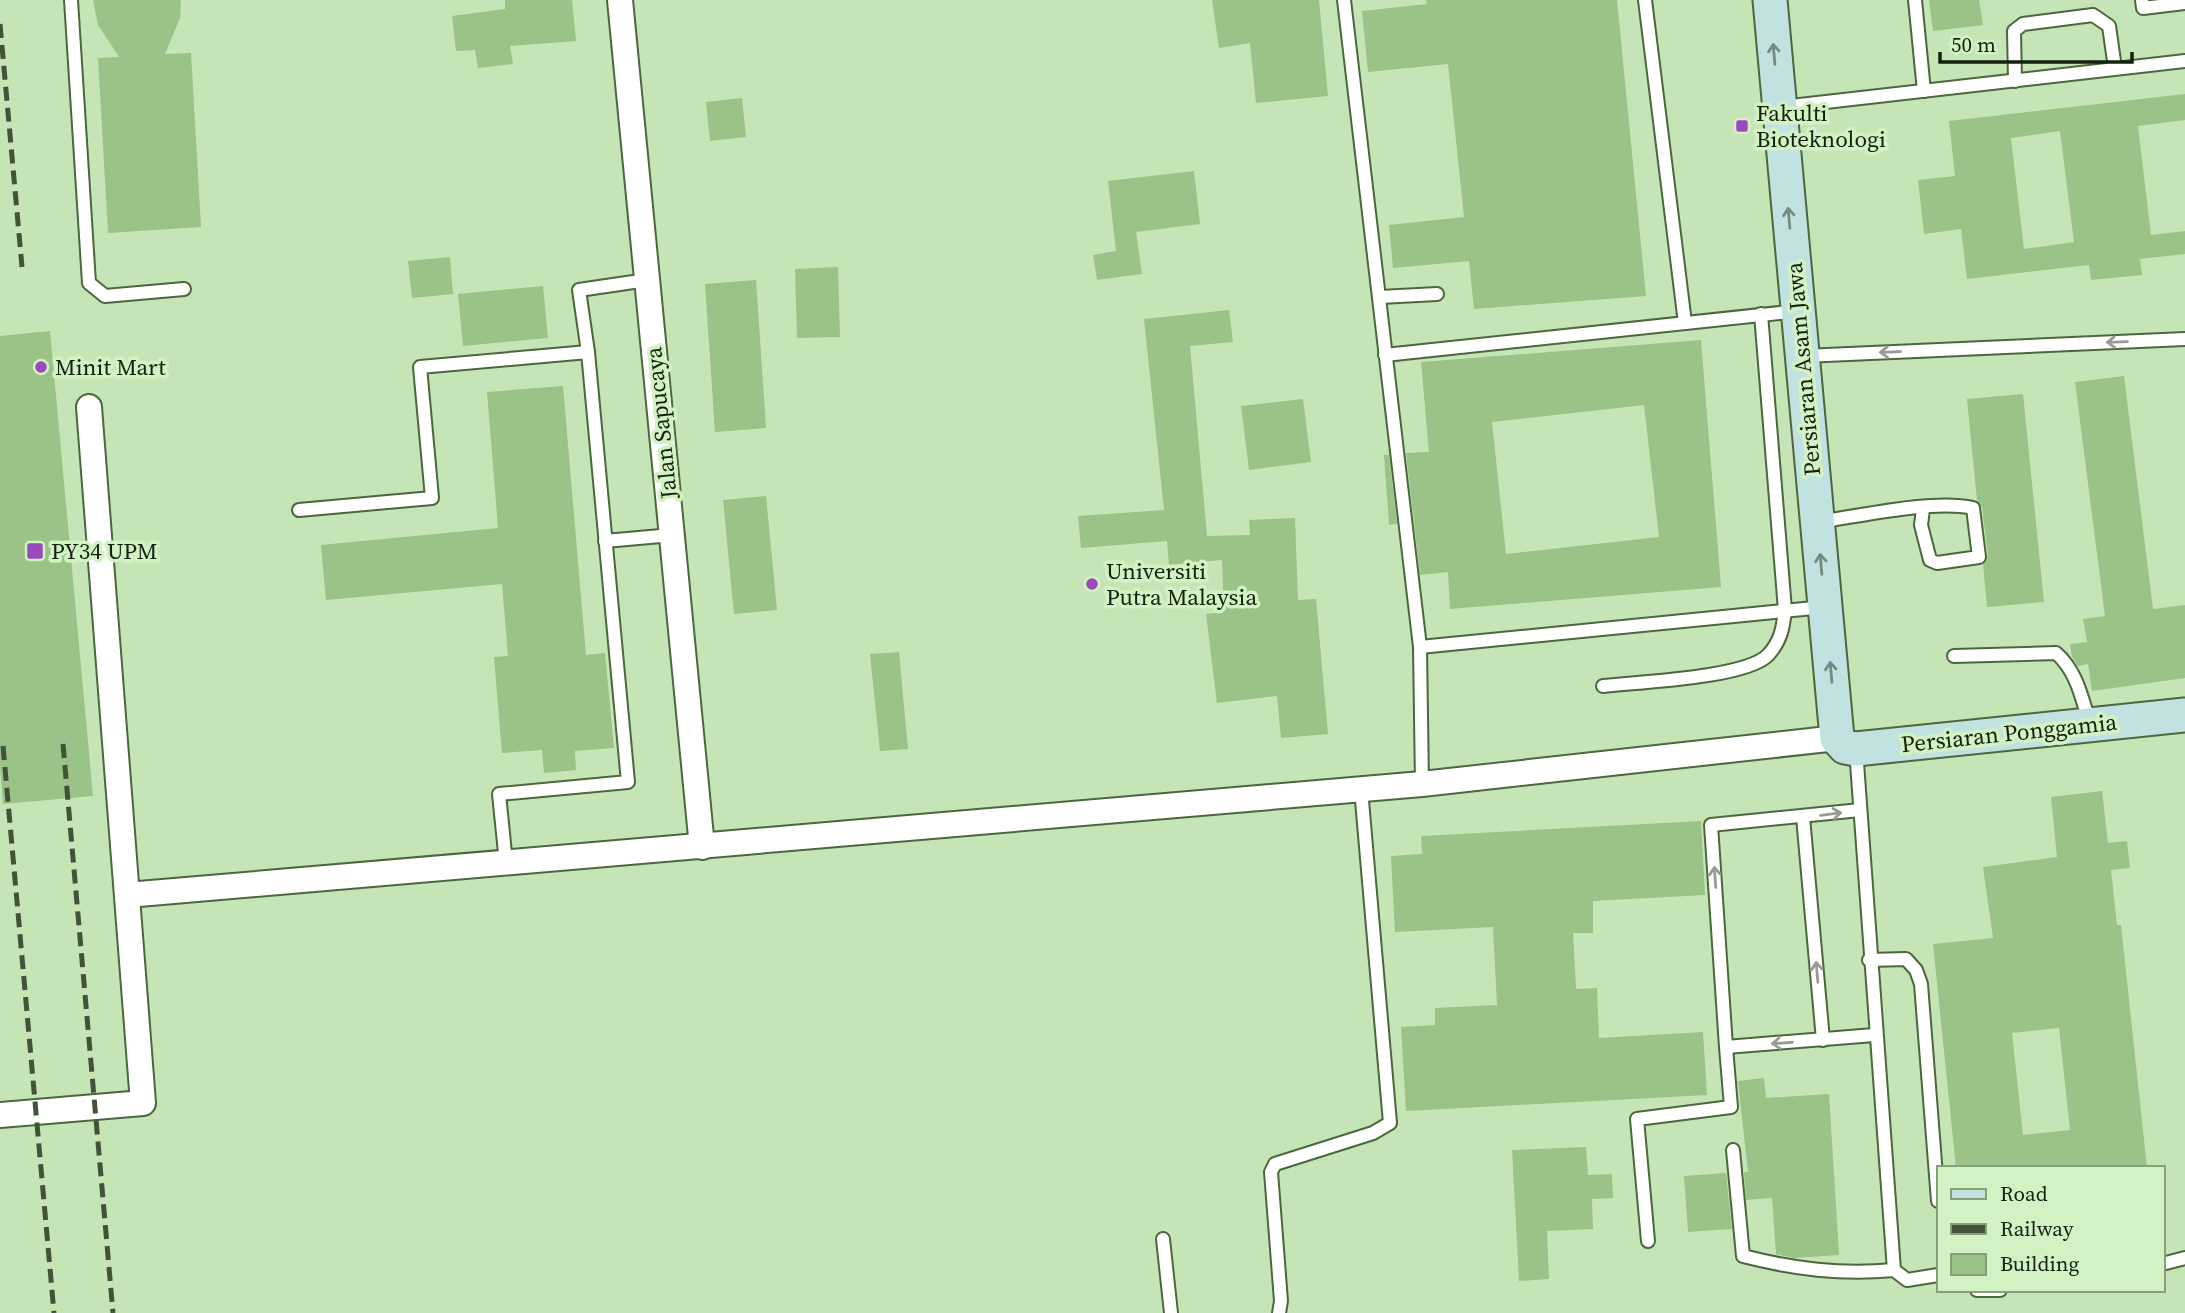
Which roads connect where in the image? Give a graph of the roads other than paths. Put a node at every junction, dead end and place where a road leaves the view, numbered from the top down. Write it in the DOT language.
graph roads {
  1 [pos="71,0"];
  2 [pos="620,0"];
  3 [pos="1344,0"];
  4 [pos="1645,0"];
  5 [pos="1770,0"];
  6 [pos="1915,0"];
  7 [pos="2142,0"];
  8 [pos="2185,3"];
  9 [pos="2185,61"];
  10 [pos="2115,68"];
  11 [pos="2015,80"];
  12 [pos="1924,91"];
  13 [pos="1779,107"];
  14 [pos="647,280"];
  15 [pos="184,289"];
  16 [pos="1437,294"];
  17 [pos="1380,297"];
  18 [pos="1798,311"];
  19 [pos="1761,314"];
  20 [pos="1685,323"];
  21 [pos="2185,339"];
  22 [pos="588,352"];
  23 [pos="1385,355"];
  24 [pos="1802,356"];
  25 [pos="89,407"];
  26 [pos="1923,509"];
  27 [pos="299,510"];
  28 [pos="1817,522"];
  29 [pos="672,535"];
  30 [pos="606,541"];
  31 [pos="1825,607"];
  32 [pos="1785,610"];
  33 [pos="1420,647"];
  34 [pos="1954,656"];
  35 [pos="1603,686"];
  36 [pos="2185,715"];
  37 [pos="2090,725"];
  38 [pos="1846,743"];
  39 [pos="1422,784"];
  40 [pos="1361,789"];
  41 [pos="1860,810"];
  42 [pos="1802,817"];
  43 [pos="702,847"];
  44 [pos="506,863"];
  45 [pos="127,895"];
  46 [pos="1869,960"];
  47 [pos="1874,1035"];
  48 [pos="1823,1040"];
  49 [pos="1726,1047"];
  50 [pos="0,1115"];
  51 [pos="1733,1150"];
  52 [pos="1937,1189"];
  53 [pos="1163,1239"];
  54 [pos="1648,1241"];
  55 [pos="2185,1258"];
  56 [pos="2164,1263"];
  57 [pos="1894,1270"];
  58 [pos="1937,1275"];
  59 [pos="1171,1313"];
  60 [pos="1279,1313"];
  1 -- 15 [label="lane"];
  2 -- 14 [label="street, Jalan Sapucaya"];
  3 -- 17 [label="lane"];
  4 -- 20 [label="lane"];
  13 -- 5 [label="street, Persiaran Asam Jawa, one-way"];
  6 -- 12 [label="lane"];
  7 -- 8 [label="lane"];
  9 -- 10 [label="lane"];
  10 -- 11 [label="lane"];
  10 -- 11 [label="lane"];
  11 -- 12 [label="lane"];
  12 -- 13 [label="lane"];
  18 -- 13 [label="street, Persiaran Asam Jawa, one-way"];
  14 -- 22 [label="lane"];
  14 -- 29 [label="street, Jalan Sapucaya"];
  16 -- 17 [label="lane"];
  17 -- 23 [label="lane"];
  18 -- 19 [label="lane"];
  18 -- 24 [label="street, Persiaran Asam Jawa"];
  19 -- 20 [label="lane"];
  19 -- 32 [label="lane"];
  20 -- 23 [label="lane"];
  21 -- 24 [label="lane, one-way"];
  22 -- 27 [label="lane"];
  22 -- 30 [label="lane"];
  23 -- 33 [label="lane"];
  24 -- 28 [label="street, Persiaran Asam Jawa"];
  25 -- 45 [label="street"];
  26 -- 26 [label="lane"];
  26 -- 28 [label="lane"];
  31 -- 28 [label="street, Persiaran Asam Jawa, one-way"];
  29 -- 30 [label="lane"];
  29 -- 43 [label="street, Jalan Sapucaya"];
  30 -- 44 [label="lane"];
  31 -- 32 [label="lane"];
  38 -- 31 [label="street, Persiaran Asam Jawa, one-way"];
  32 -- 33 [label="lane"];
  32 -- 35 [label="lane"];
  33 -- 39 [label="lane"];
  34 -- 37 [label="lane"];
  36 -- 37 [label="street, Persiaran Ponggamia"];
  37 -- 38 [label="street, Persiaran Ponggamia"];
  38 -- 39 [label="street"];
  38 -- 41 [label="lane"];
  39 -- 40 [label="street"];
  40 -- 43 [label="street"];
  40 -- 60 [label="lane"];
  42 -- 41 [label="lane, one-way"];
  41 -- 46 [label="lane"];
  48 -- 42 [label="lane, one-way"];
  49 -- 42 [label="lane, one-way"];
  43 -- 44 [label="street"];
  44 -- 45 [label="street"];
  45 -- 50 [label="street"];
  46 -- 47 [label="lane"];
  46 -- 52 [label="lane"];
  47 -- 48 [label="lane"];
  47 -- 57 [label="lane"];
  48 -- 49 [label="lane, one-way"];
  49 -- 54 [label="lane"];
  51 -- 57 [label="lane"];
  53 -- 59 [label="lane"];
  55 -- 56 [label="lane"];
  57 -- 58 [label="lane"];
}
